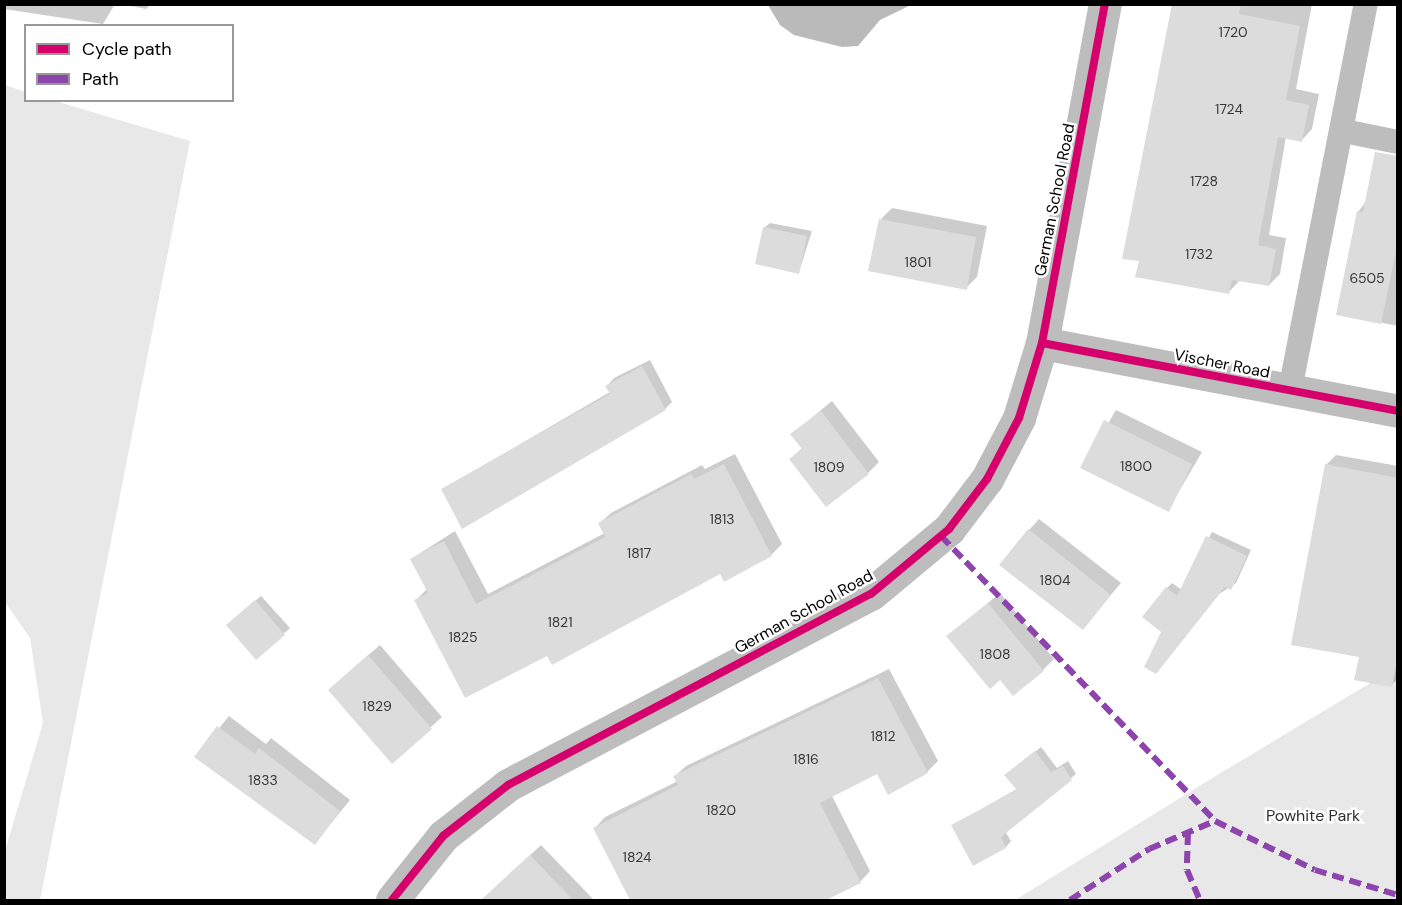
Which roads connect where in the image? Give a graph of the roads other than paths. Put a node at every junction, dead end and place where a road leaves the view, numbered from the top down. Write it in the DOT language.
graph roads {
  1 [pos="1105,4"];
  2 [pos="1366,4"];
  3 [pos="1344,131"];
  4 [pos="1398,142"];
  5 [pos="1042,343"];
  6 [pos="1290,390"];
  7 [pos="1398,411"];
  8 [pos="392,900"];
  1 -- 5 [label="street, German School Road"];
  2 -- 3 [label="lane"];
  3 -- 4 [label="lane"];
  3 -- 6 [label="lane"];
  5 -- 6 [label="street, Vischer Road"];
  5 -- 8 [label="street, German School Road"];
  6 -- 7 [label="street, Vischer Road"];
}
